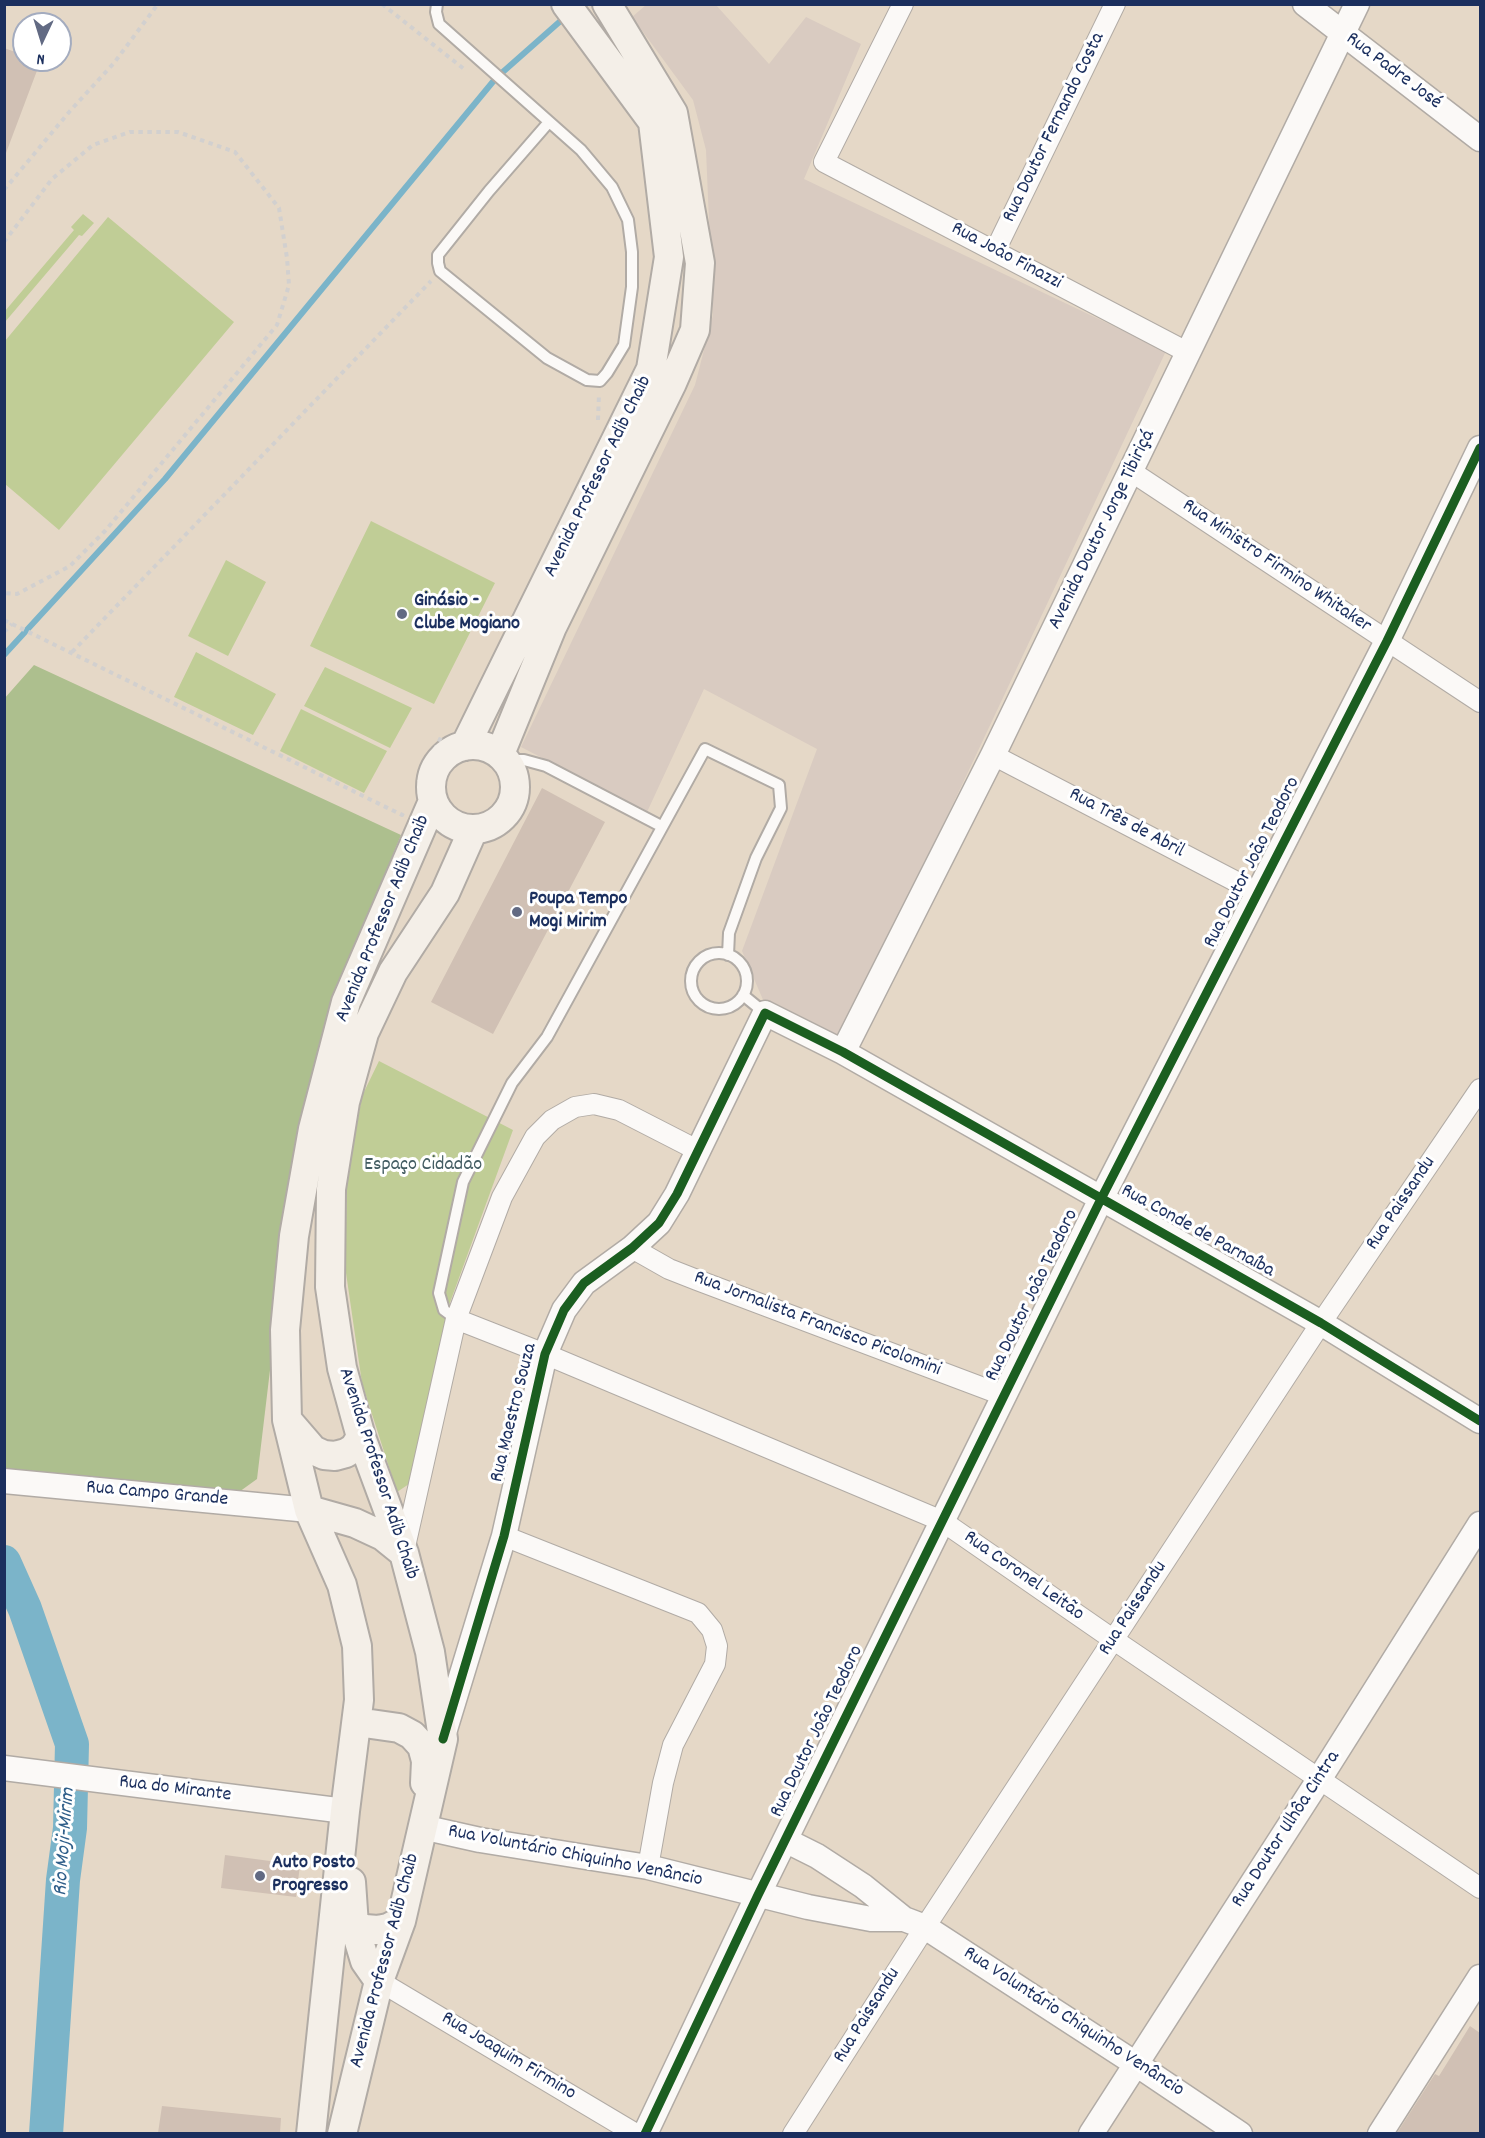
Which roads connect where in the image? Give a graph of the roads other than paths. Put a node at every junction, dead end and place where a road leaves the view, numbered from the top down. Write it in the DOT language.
graph roads {
  1 [pos="437,4"];
  2 [pos="903,4"];
  3 [pos="1115,4"];
  4 [pos="1305,4"];
  5 [pos="1357,4"];
  6 [pos="612,6"];
  7 [pos="574,15"];
  8 [pos="1343,34"];
  9 [pos="549,122"];
  10 [pos="1480,139"];
  11 [pos="995,251"];
  12 [pos="1187,352"];
  13 [pos="1480,448"];
  14 [pos="1132,472"];
  15 [pos="1387,641"];
  16 [pos="1480,702"];
  17 [pos="455,738"];
  18 [pos="993,755"];
  19 [pos="503,757"];
  20 [pos="420,796"];
  21 [pos="661,826"];
  22 [pos="473,830"];
  23 [pos="1258,893"];
  24 [pos="728,955"];
  25 [pos="743,995"];
  26 [pos="765,1013"];
  27 [pos="843,1052"];
  28 [pos="1480,1089"];
  29 [pos="699,1151"];
  30 [pos="1101,1199"];
  31 [pos="632,1248"];
  32 [pos="456,1319"];
  33 [pos="1321,1323"];
  34 [pos="545,1354"];
  35 [pos="1005,1396"];
  36 [pos="287,1420"];
  37 [pos="1480,1421"];
  38 [pos="361,1437"];
  39 [pos="4,1481"];
  40 [pos="309,1510"];
  41 [pos="942,1521"];
  42 [pos="1480,1524"];
  43 [pos="504,1536"];
  44 [pos="404,1553"];
  45 [pos="1114,1640"];
  46 [pos="357,1722"];
  47 [pos="442,1739"];
  48 [pos="4,1768"];
  49 [pos="1320,1778"];
  50 [pos="345,1811"];
  51 [pos="422,1827"];
  52 [pos="785,1840"];
  53 [pos="648,1867"];
  54 [pos="1480,1888"];
  55 [pos="758,1895"];
  56 [pos="401,1921"];
  57 [pos="914,1923"];
  58 [pos="354,1925"];
  59 [pos="1480,1977"];
  60 [pos="379,1981"];
  61 [pos="1136,2064"];
  62 [pos="311,2133"];
  63 [pos="342,2133"];
  64 [pos="636,2133"];
  65 [pos="645,2133"];
  66 [pos="794,2133"];
  67 [pos="1090,2133"];
  68 [pos="1240,2133"];
  69 [pos="1380,2133"];
  1 -- 9 [label="lane"];
  2 -- 11 [label="street, Rua João Finazzi"];
  3 -- 11 [label="street, Rua Doutor Fernando Costa"];
  4 -- 8 [label="street, Rua Padre José"];
  5 -- 8 [label="street, Avenida Doutor Jorge Tibiriçá"];
  6 -- 19 [label="main road, Avenida Professor Adib Chaib"];
  7 -- 17 [label="main road, Avenida Professor Adib Chaib"];
  8 -- 10 [label="street, Rua Padre José"];
  8 -- 12 [label="street, Avenida Doutor Jorge Tibiriçá"];
  9 -- 9 [label="lane"];
  11 -- 12 [label="street, Rua João Finazzi"];
  12 -- 14 [label="street, Avenida Doutor Jorge Tibiriçá"];
  13 -- 15 [label="street, Rua Doutor João Teodoro"];
  14 -- 15 [label="street, Rua Ministro Firmino Whitaker"];
  14 -- 18 [label="street, Avenida Doutor Jorge Tibiriçá"];
  15 -- 16 [label="street, Rua Ministro Firmino Whitaker"];
  15 -- 23 [label="street, Rua Doutor João Teodoro"];
  17 -- 19 [label="main road"];
  17 -- 20 [label="main road"];
  18 -- 23 [label="street, Rua Três de Abril"];
  18 -- 27 [label="street, Avenida Doutor Jorge Tibiriçá"];
  19 -- 21 [label="lane"];
  19 -- 22 [label="main road"];
  20 -- 22 [label="main road"];
  20 -- 36 [label="main road, Avenida Professor Adib Chaib"];
  21 -- 24 [label="lane"];
  21 -- 32 [label="lane"];
  22 -- 38 [label="main road, Avenida Professor Adib Chaib"];
  23 -- 30 [label="street, Rua Doutor João Teodoro"];
  24 -- 25 [label="lane"];
  24 -- 25 [label="lane"];
  25 -- 26 [label="lane"];
  26 -- 27 [label="street, Rua Conde de Parnaíba"];
  26 -- 29 [label="street, Rua Maestro Souza"];
  27 -- 30 [label="street, Rua Conde de Parnaíba"];
  28 -- 33 [label="street, Rua Paissandu"];
  29 -- 31 [label="street, Rua Maestro Souza"];
  29 -- 32 [label="street"];
  30 -- 33 [label="street, Rua Conde de Parnaíba"];
  30 -- 35 [label="street, Rua Doutor João Teodoro"];
  31 -- 34 [label="street, Rua Maestro Souza"];
  31 -- 35 [label="street, Rua Jornalista Francisco Picolomini"];
  32 -- 34 [label="street, Rua Coronel Leitão"];
  32 -- 44 [label="street"];
  33 -- 37 [label="street, Rua Conde de Parnaíba"];
  33 -- 45 [label="street, Rua Paissandu"];
  34 -- 41 [label="street, Rua Coronel Leitão"];
  34 -- 43 [label="street, Rua Maestro Souza"];
  35 -- 41 [label="street, Rua Doutor João Teodoro"];
  36 -- 38 [label="main road"];
  36 -- 40 [label="main road, Avenida Professor Adib Chaib"];
  38 -- 44 [label="main road, Avenida Professor Adib Chaib"];
  39 -- 40 [label="street, Rua Campo Grande"];
  40 -- 44 [label="main road"];
  40 -- 46 [label="main road, Avenida Professor Adib Chaib"];
  41 -- 45 [label="street, Rua Coronel Leitão"];
  41 -- 52 [label="street, Rua Doutor João Teodoro"];
  42 -- 49 [label="street, Rua Doutor Ulhôa Cintra"];
  43 -- 47 [label="street, Rua Maestro Souza"];
  43 -- 53 [label="street"];
  44 -- 47 [label="main road, Avenida Professor Adib Chaib"];
  45 -- 49 [label="street, Rua Coronel Leitão"];
  45 -- 57 [label="street, Rua Paissandu"];
  46 -- 50 [label="main road, Avenida Professor Adib Chaib"];
  46 -- 51 [label="main road"];
  47 -- 51 [label="main road, Avenida Professor Adib Chaib"];
  48 -- 50 [label="street, Rua do Mirante"];
  49 -- 54 [label="street, Rua Coronel Leitão"];
  49 -- 61 [label="street, Rua Doutor Ulhôa Cintra"];
  50 -- 58 [label="main road"];
  50 -- 62 [label="main road, Avenida Professor Adib Chaib"];
  51 -- 53 [label="street, Rua Voluntário Chiquinho Venâncio"];
  51 -- 56 [label="main road, Avenida Professor Adib Chaib"];
  52 -- 55 [label="street, Rua Doutor João Teodoro"];
  52 -- 57 [label="street, Rua Voluntário Chiquinho Venâncio"];
  53 -- 55 [label="street, Rua Voluntário Chiquinho Venâncio"];
  55 -- 57 [label="street, Rua Voluntário Chiquinho Venâncio"];
  55 -- 65 [label="street, Rua Doutor João Teodoro"];
  56 -- 58 [label="main road"];
  56 -- 60 [label="main road, Avenida Professor Adib Chaib"];
  57 -- 61 [label="street, Rua Voluntário Chiquinho Venâncio"];
  57 -- 66 [label="street, Rua Paissandu"];
  58 -- 60 [label="main road"];
  59 -- 69 [label="street"];
  60 -- 63 [label="main road, Avenida Professor Adib Chaib"];
  60 -- 64 [label="street, Rua Joaquim Firmino"];
  61 -- 67 [label="street, Rua Doutor Ulhôa Cintra"];
  61 -- 68 [label="street, Rua Voluntário Chiquinho Venâncio"];
}
